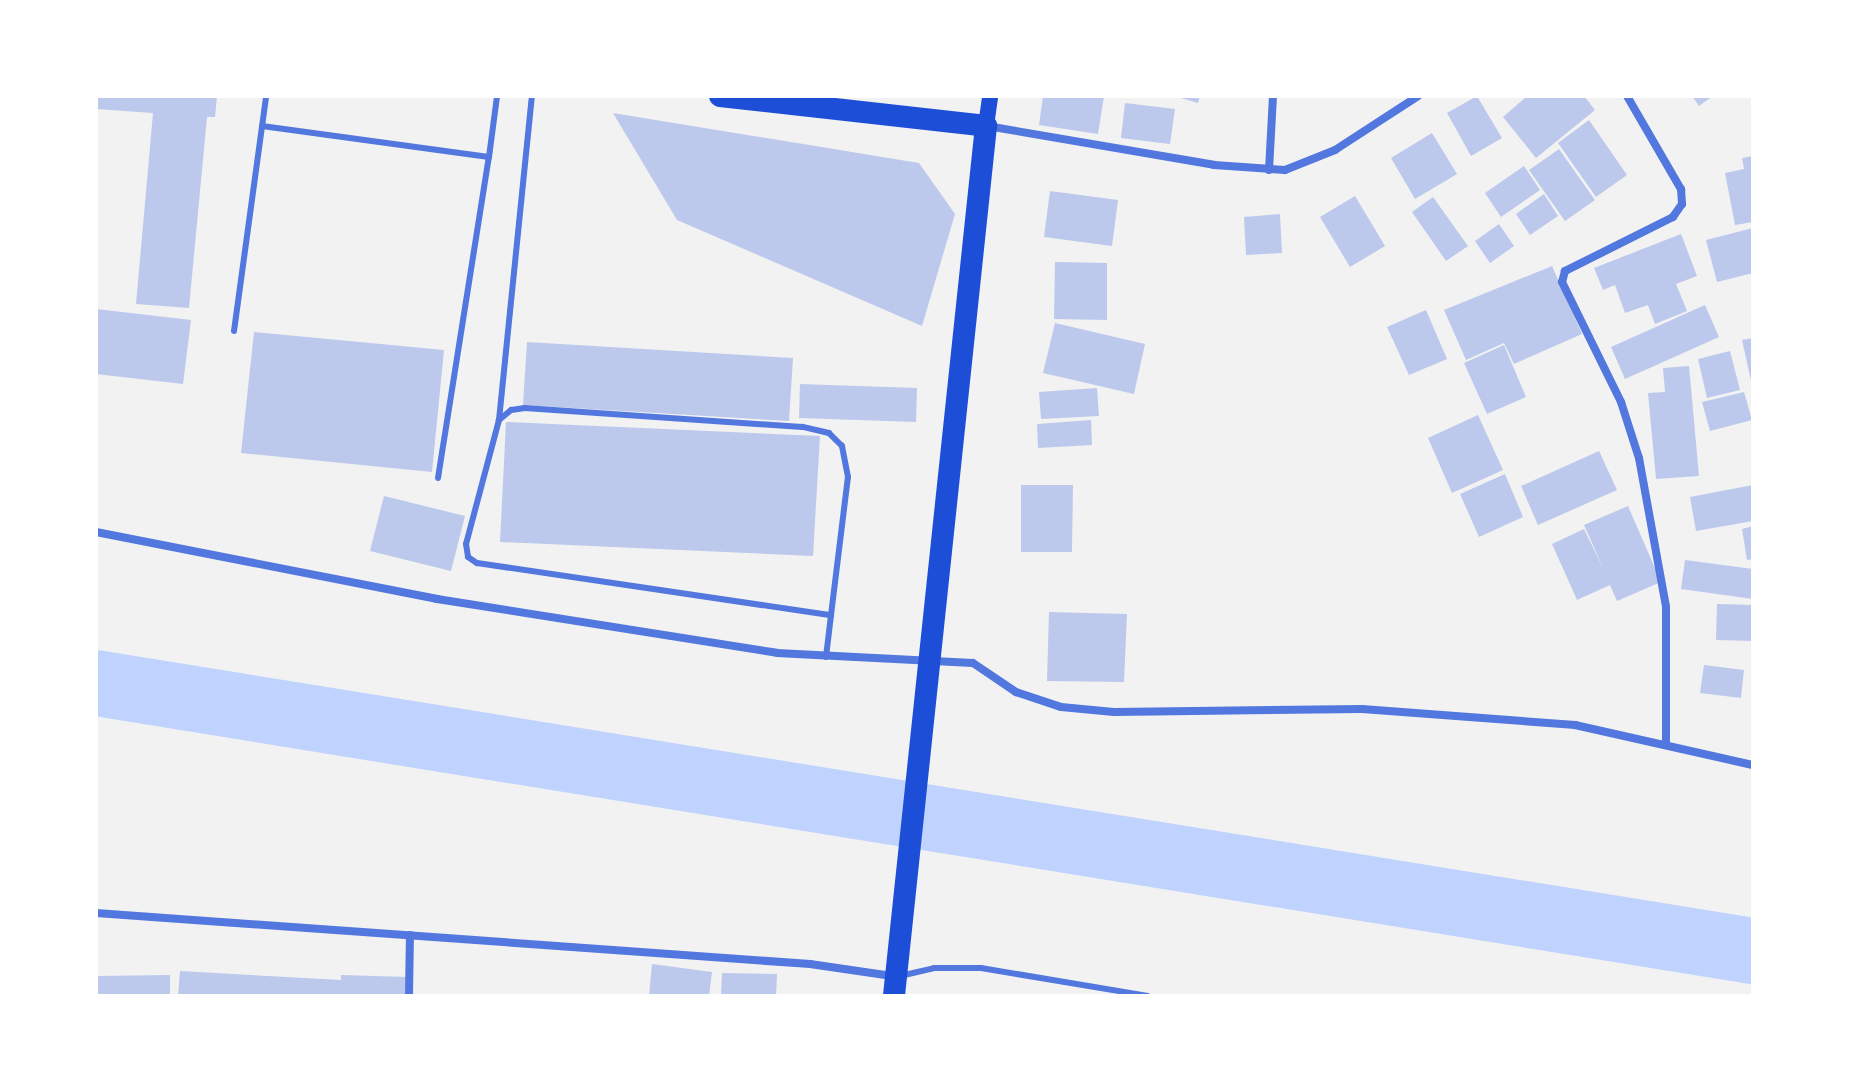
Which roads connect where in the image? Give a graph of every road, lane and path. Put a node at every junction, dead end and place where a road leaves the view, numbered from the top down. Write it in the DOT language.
graph roads {
  1 [pos="266,96"];
  2 [pos="497,96"];
  3 [pos="532,96"];
  4 [pos="720,96"];
  5 [pos="990,96"];
  6 [pos="1273,96"];
  7 [pos="1418,96"];
  8 [pos="1627,96"];
  9 [pos="262,126"];
  10 [pos="986,126"];
  11 [pos="489,157"];
  12 [pos="1269,170"];
  13 [pos="234,331"];
  14 [pos="499,420"];
  15 [pos="438,478"];
  16 [pos="96,532"];
  17 [pos="831,615"];
  18 [pos="826,657"];
  19 [pos="932,658"];
  20 [pos="1666,743"];
  21 [pos="1753,765"];
  22 [pos="96,913"];
  23 [pos="410,935"];
  24 [pos="895,987"];
  25 [pos="409,996"];
  26 [pos="1148,996"];
  1 -- 9 [label="lane"];
  2 -- 11 [label="lane"];
  3 -- 14 [label="lane"];
  4 -- 10 [label="highway"];
  5 -- 10 [label="main road"];
  6 -- 12 [label="street"];
  7 -- 12 [label="street"];
  8 -- 20 [label="street"];
  9 -- 11 [label="lane"];
  9 -- 13 [label="lane"];
  10 -- 12 [label="street"];
  10 -- 19 [label="highway"];
  11 -- 15 [label="lane"];
  14 -- 17 [label="lane"];
  14 -- 17 [label="lane"];
  16 -- 18 [label="street"];
  17 -- 18 [label="lane"];
  18 -- 19 [label="street"];
  19 -- 20 [label="street"];
  19 -- 24 [label="highway"];
  20 -- 21 [label="street"];
  22 -- 23 [label="street"];
  23 -- 24 [label="street"];
  23 -- 25 [label="street"];
  24 -- 26 [label="lane"];
}
